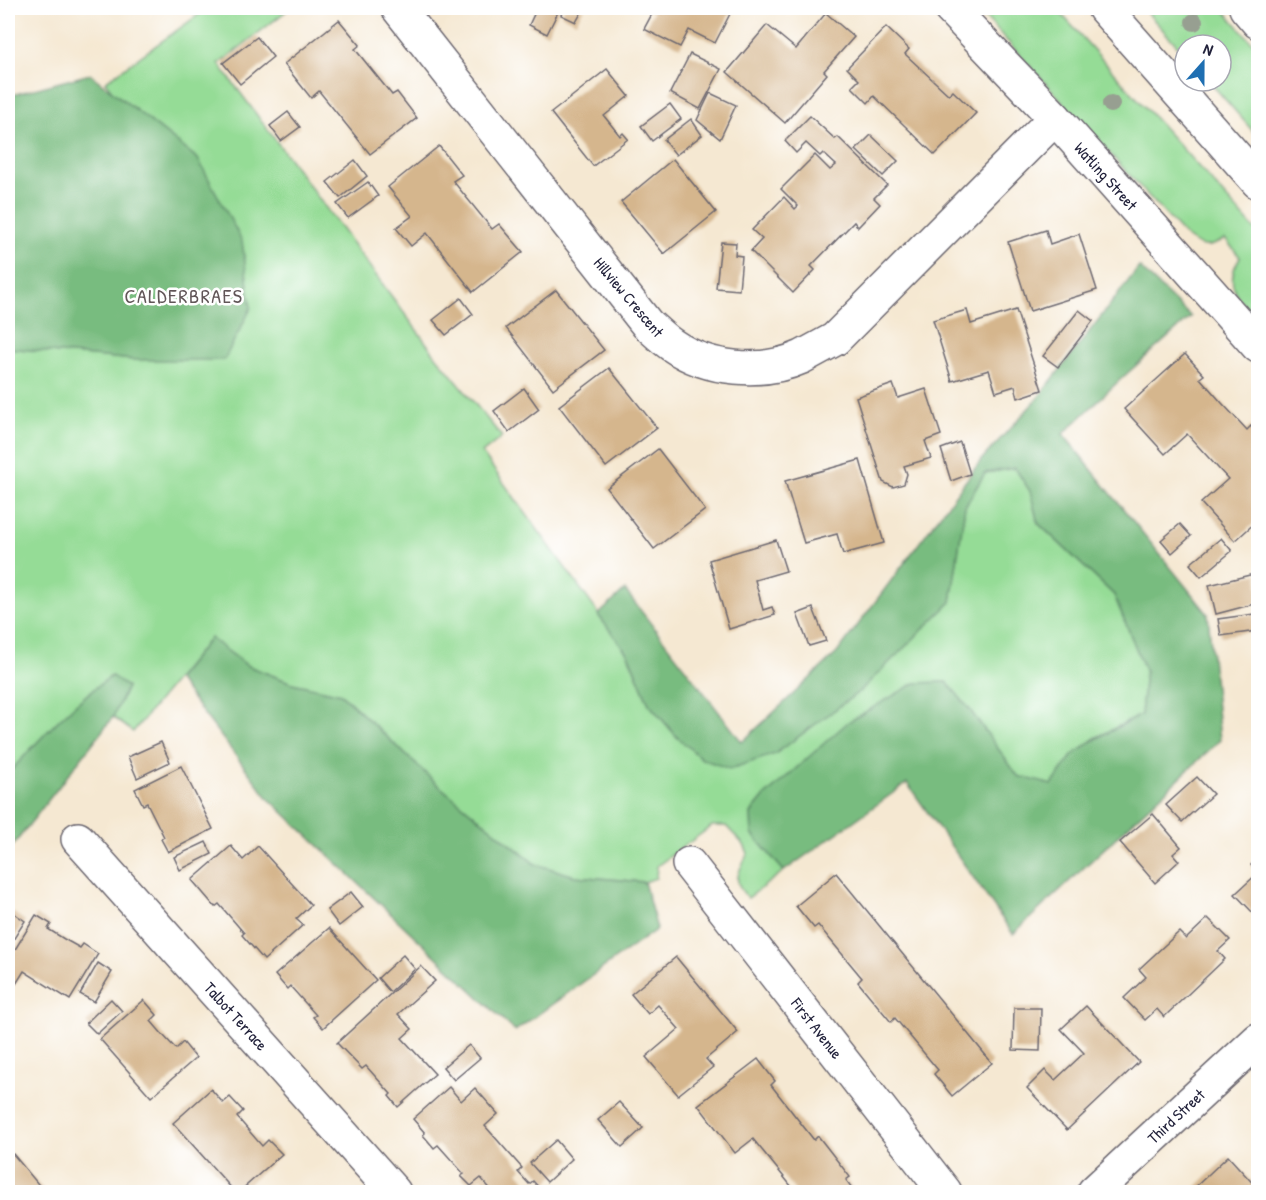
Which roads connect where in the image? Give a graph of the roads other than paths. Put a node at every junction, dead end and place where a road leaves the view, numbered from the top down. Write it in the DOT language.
graph roads {
  1 [pos="398,8"];
  2 [pos="950,8"];
  3 [pos="1104,8"];
  4 [pos="1246,8"];
  5 [pos="1258,22"];
  6 [pos="1054,118"];
  7 [pos="1258,182"];
  8 [pos="1258,346"];
  9 [pos="78,839"];
  10 [pos="688,864"];
  11 [pos="1258,1040"];
  12 [pos="394,1192"];
  13 [pos="945,1192"];
  14 [pos="1094,1192"];
  1 -- 6 [label="street, Hillview Crescent"];
  2 -- 6 [label="street, Watling Street"];
  3 -- 7 [label="street"];
  4 -- 5 [label="street"];
  6 -- 8 [label="street, Watling Street"];
  9 -- 12 [label="street, Talbot Terrace"];
  10 -- 13 [label="street, First Avenue"];
  11 -- 14 [label="street, Third Street"];
}
